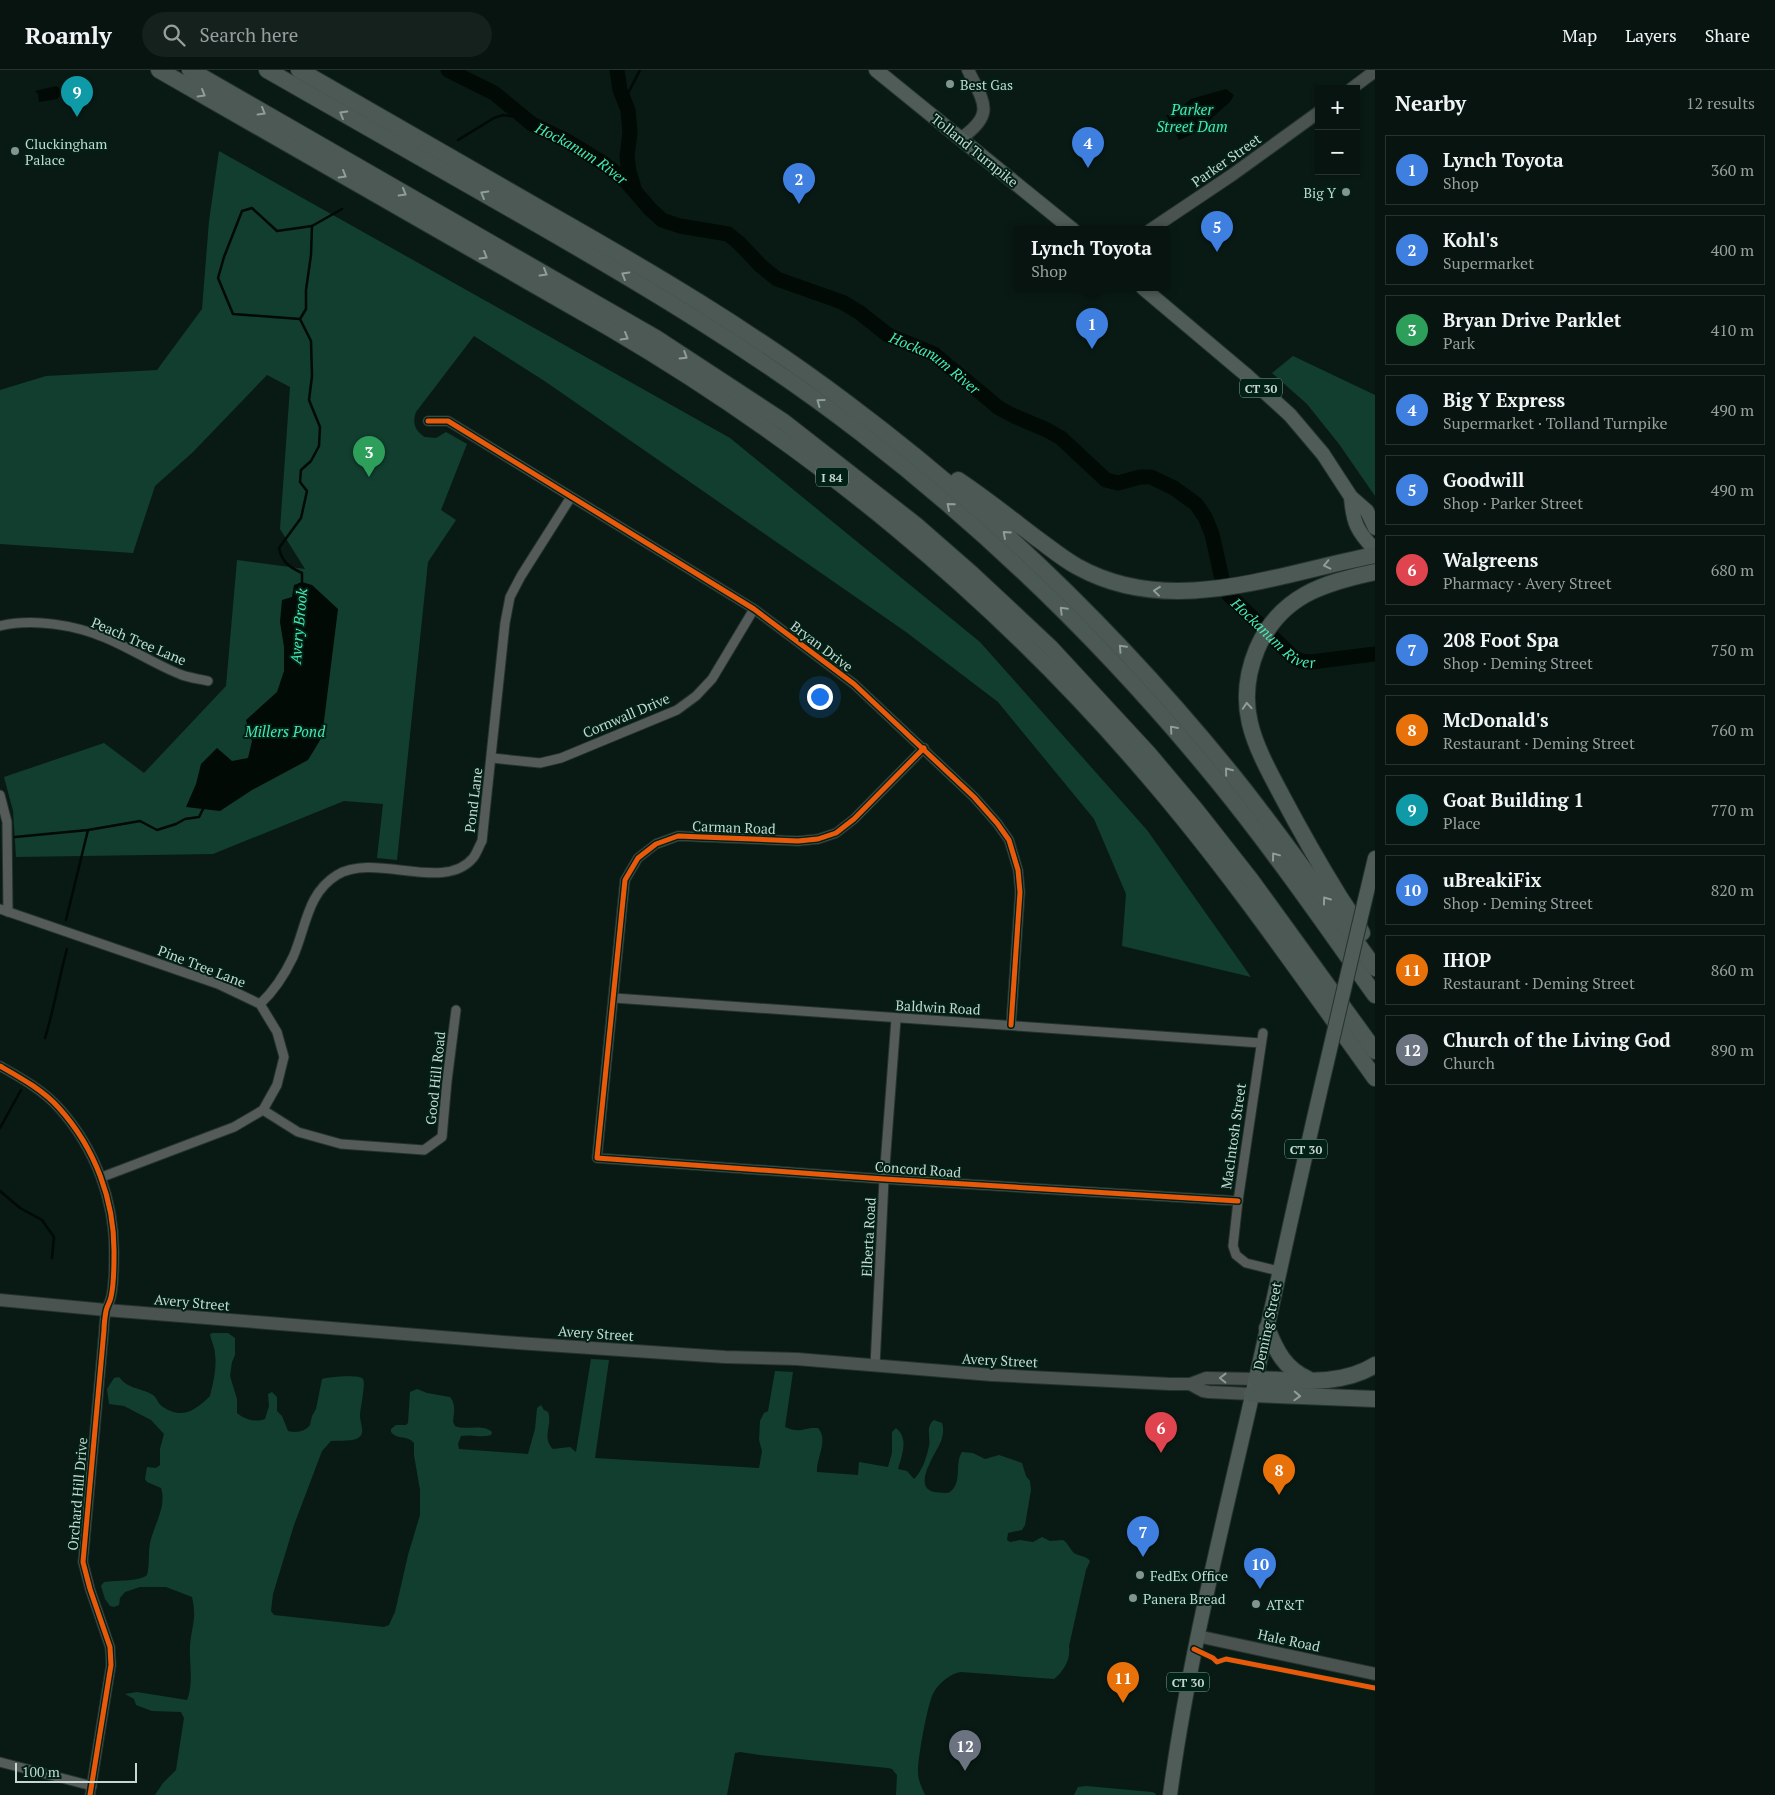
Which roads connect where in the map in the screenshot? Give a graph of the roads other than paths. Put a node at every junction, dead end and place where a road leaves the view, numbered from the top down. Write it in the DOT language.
graph roads {
  1 [pos="160,70"];
  2 [pos="190,70"];
  3 [pos="267,70"];
  4 [pos="299,70"];
  5 [pos="876,70"];
  6 [pos="968,70"];
  7 [pos="1375,71"];
  8 [pos="1356,85"];
  9 [pos="1315,115"];
  10 [pos="960,139"];
  11 [pos="1068,226"];
  12 [pos="1156,226"];
  13 [pos="1147,291"];
  14 [pos="428,421"];
  15 [pos="873,422"];
  16 [pos="571,497"];
  17 [pos="1351,497"];
  18 [pos="1375,528"];
  19 [pos="1375,550"];
  20 [pos="1375,555"];
  21 [pos="1375,572"];
  22 [pos="754,609"];
  23 [pos="0,626"];
  24 [pos="208,681"];
  25 [pos="924,748"];
  26 [pos="492,758"];
  27 [pos="0,795"];
  28 [pos="1375,858"];
  29 [pos="4,911"];
  30 [pos="1375,959"];
  31 [pos="1375,968"];
  32 [pos="1375,995"];
  33 [pos="614,998"];
  34 [pos="260,1004"];
  35 [pos="456,1010"];
  36 [pos="896,1019"];
  37 [pos="1011,1025"];
  38 [pos="1263,1033"];
  39 [pos="1261,1043"];
  40 [pos="1375,1052"];
  41 [pos="1359,1056"];
  42 [pos="0,1066"];
  43 [pos="1375,1078"];
  44 [pos="1375,1090"];
  45 [pos="263,1110"];
  46 [pos="597,1158"];
  47 [pos="102,1177"];
  48 [pos="884,1178"];
  49 [pos="1238,1201"];
  50 [pos="1279,1271"];
  51 [pos="0,1300"];
  52 [pos="106,1310"];
  53 [pos="1267,1328"];
  54 [pos="874,1366"];
  55 [pos="1375,1366"];
  56 [pos="1310,1380"];
  57 [pos="1254,1386"];
  58 [pos="1375,1399"];
  59 [pos="1197,1636"];
  60 [pos="1375,1674"];
  61 [pos="0,1762"];
  62 [pos="91,1791"];
  63 [pos="1170,1795"];
  1 -- 41 [label="highway, I 84, one-way"];
  2 -- 40 [label="highway, one-way"];
  32 -- 3 [label="highway, one-way"];
  4 -- 15 [label="highway"];
  5 -- 10 [label="main road, Tolland Turnpike"];
  6 -- 10 [label="main road"];
  7 -- 8 [label="main road"];
  9 -- 12 [label="main road, Parker Street"];
  10 -- 11 [label="main road, Tolland Turnpike"];
  13 -- 17 [label="main road, CT 30"];
  14 -- 16 [label="street, Bryan Drive"];
  20 -- 15 [label="highway, one-way"];
  31 -- 15 [label="highway, one-way"];
  16 -- 22 [label="street, Bryan Drive"];
  16 -- 26 [label="street, Pond Lane"];
  17 -- 18 [label="main road, CT 30"];
  17 -- 19 [label="main road, CT 30"];
  30 -- 21 [label="highway, one-way"];
  22 -- 25 [label="street, Bryan Drive"];
  22 -- 26 [label="street, Cornwall Drive"];
  23 -- 24 [label="street, Peach Tree Lane"];
  25 -- 33 [label="street, Carman Road"];
  25 -- 37 [label="street, Bryan Drive"];
  26 -- 34 [label="street, Pond Lane"];
  27 -- 29 [label="street"];
  28 -- 50 [label="main road, Deming Street / CT 30, bridge"];
  29 -- 34 [label="street, Pine Tree Lane"];
  33 -- 36 [label="street, Baldwin Road"];
  33 -- 46 [label="street, Carman Road"];
  34 -- 45 [label="street"];
  35 -- 45 [label="street, Good Hill Road"];
  36 -- 37 [label="street, Baldwin Road"];
  36 -- 48 [label="street, Elberta Road"];
  37 -- 39 [label="street, Baldwin Road"];
  38 -- 39 [label="street, MacIntosh Street"];
  39 -- 49 [label="street, MacIntosh Street"];
  41 -- 43 [label="highway, I 84"];
  41 -- 44 [label="highway"];
  42 -- 47 [label="street, Orchard Hill Drive"];
  45 -- 47 [label="street"];
  46 -- 48 [label="street, Concord Road"];
  47 -- 52 [label="street, Orchard Hill Drive"];
  48 -- 49 [label="street, Concord Road"];
  48 -- 54 [label="street, Elberta Road"];
  49 -- 50 [label="street, MacIntosh Street"];
  50 -- 53 [label="main road, Deming Street / CT 30"];
  51 -- 52 [label="main road, Avery Street"];
  52 -- 54 [label="main road, Avery Street"];
  52 -- 62 [label="street, Orchard Hill Drive"];
  53 -- 56 [label="highway"];
  53 -- 57 [label="main road, Deming Street / CT 30"];
  54 -- 57 [label="main road, Avery Street"];
  55 -- 56 [label="highway"];
  56 -- 57 [label="highway"];
  57 -- 58 [label="highway, one-way"];
  57 -- 59 [label="main road, Deming Street / CT 30"];
  59 -- 60 [label="main road, Hale Road"];
  59 -- 63 [label="main road, Deming Street / CT 30"];
  61 -- 62 [label="street"];
}
